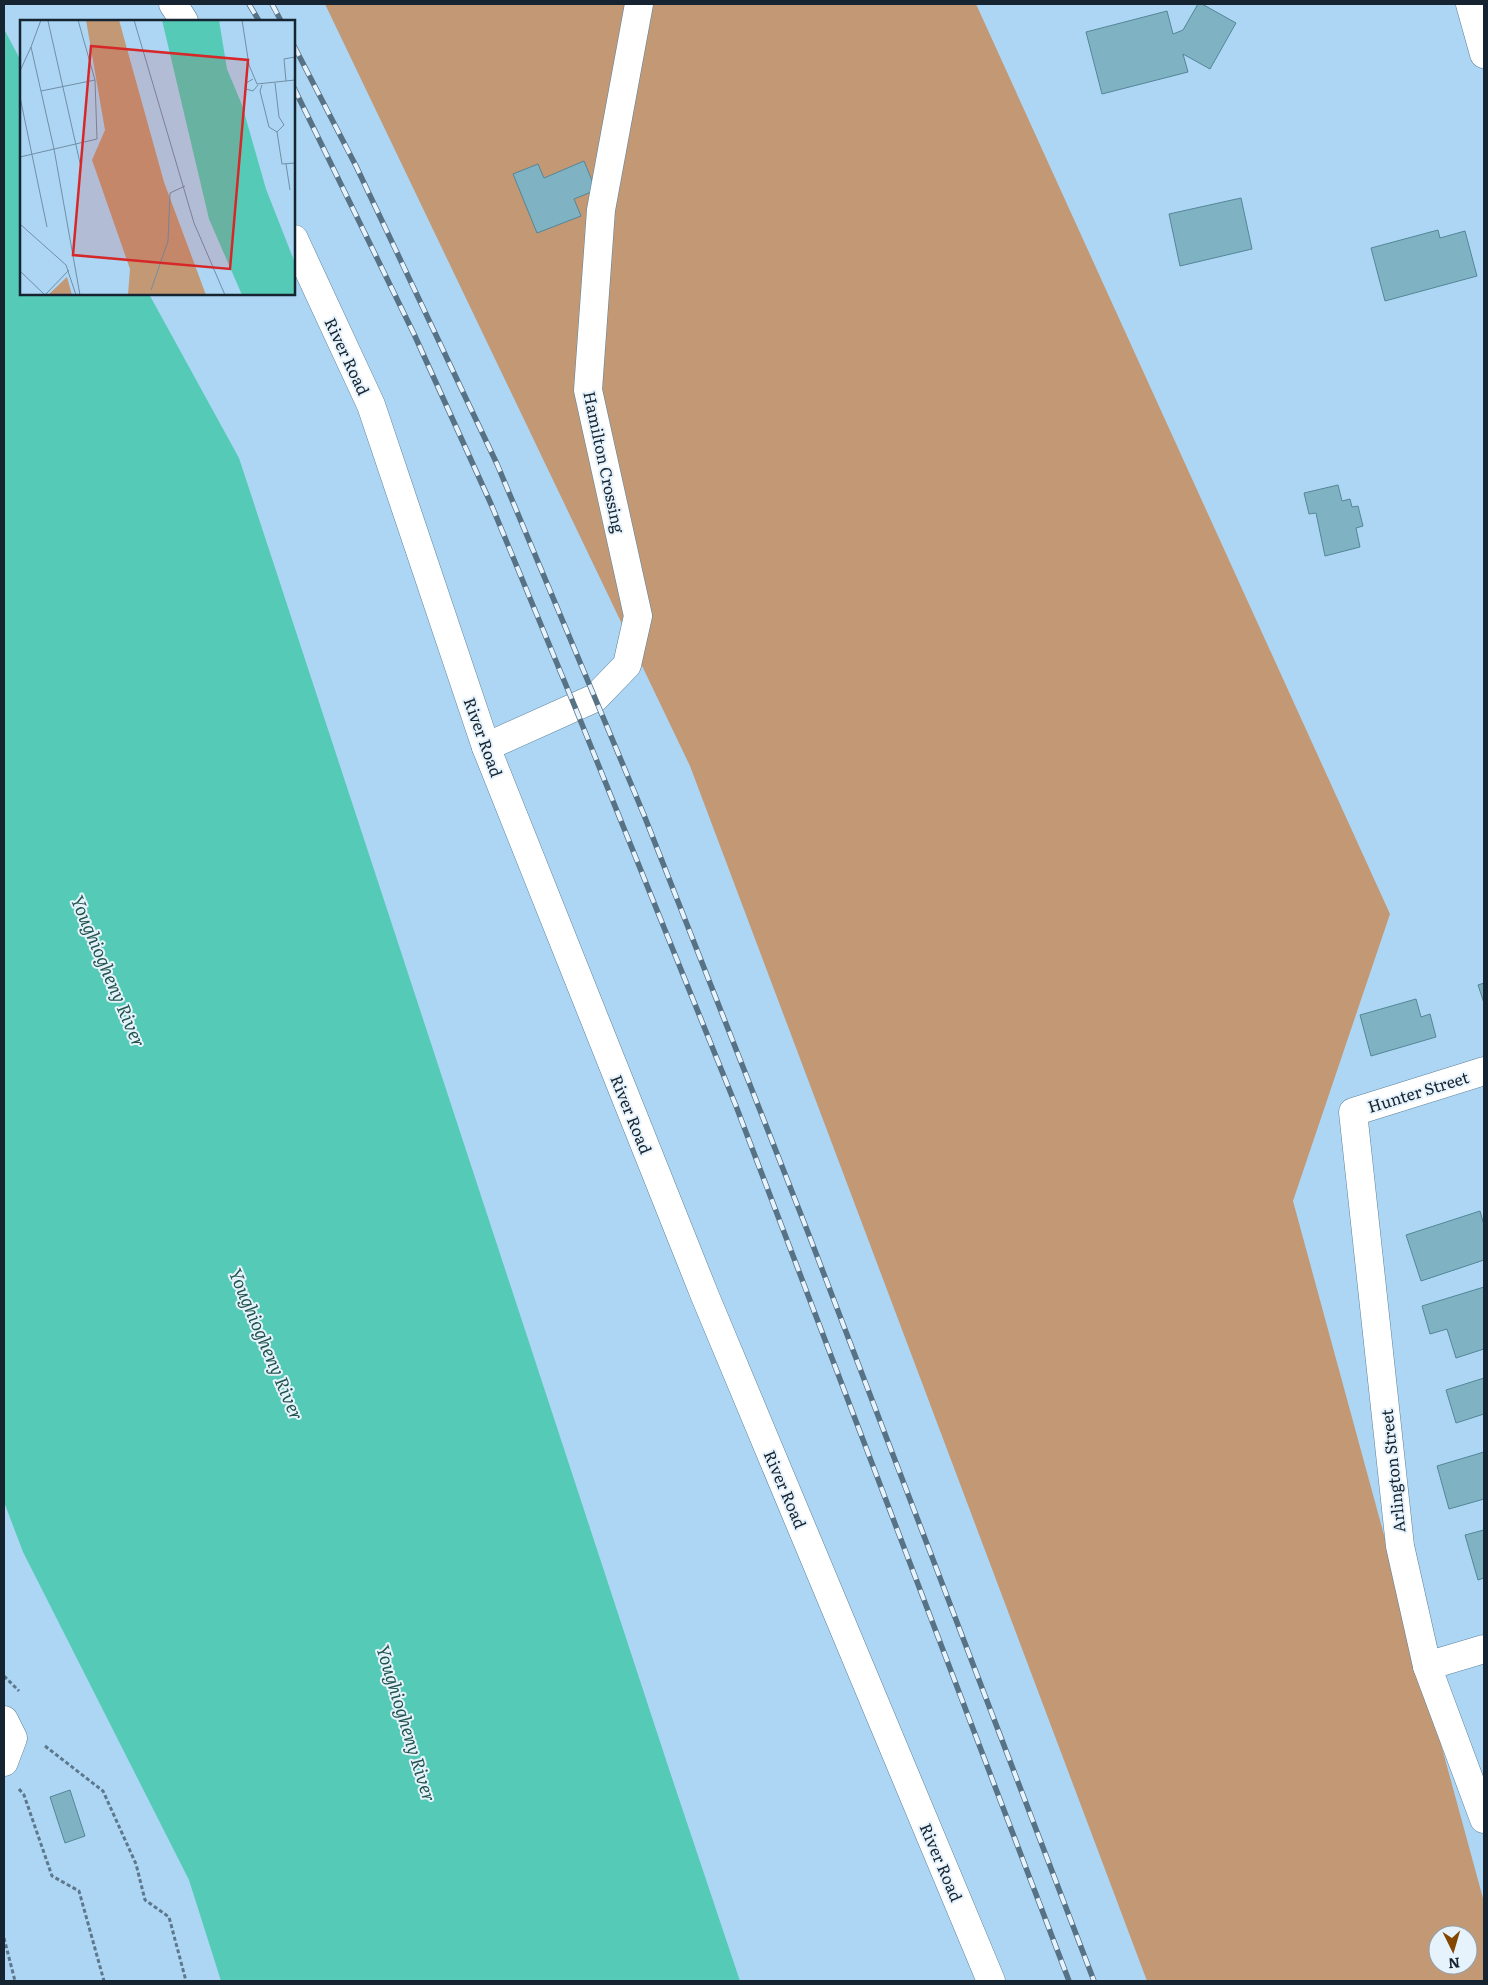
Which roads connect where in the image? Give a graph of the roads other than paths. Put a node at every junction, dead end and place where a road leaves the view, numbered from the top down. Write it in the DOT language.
graph roads {
  1 [pos="173,4"];
  2 [pos="639,4"];
  3 [pos="1470,4"];
  4 [pos="183,20"];
  5 [pos="1484,54"];
  6 [pos="295,241"];
  7 [pos="486,747"];
  8 [pos="1484,1071"];
  9 [pos="1353,1112"];
  10 [pos="1484,1649"];
  11 [pos="1427,1666"];
  12 [pos="1484,1819"];
  13 [pos="992,1981"];
  1 -- 4 [label="street"];
  2 -- 7 [label="street, Hamilton Crossing"];
  3 -- 5 [label="street"];
  6 -- 7 [label="street, River Road"];
  7 -- 13 [label="street, River Road"];
  8 -- 9 [label="street, Hunter Street"];
  9 -- 11 [label="street, Arlington Street"];
  10 -- 11 [label="street"];
  11 -- 12 [label="street, Arlington Street"];
}
